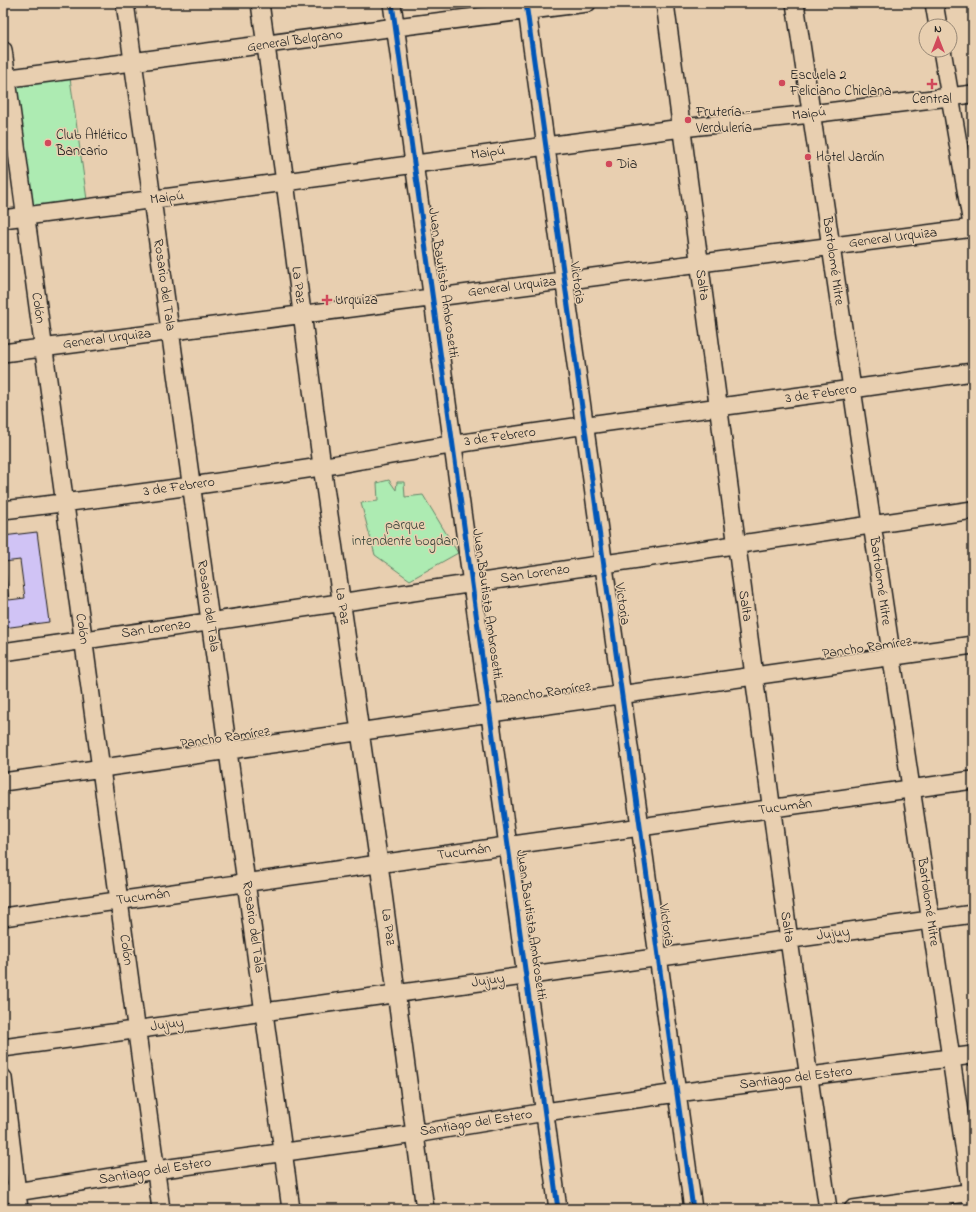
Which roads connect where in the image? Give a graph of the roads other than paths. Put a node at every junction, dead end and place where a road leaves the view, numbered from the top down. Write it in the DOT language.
graph roads {
  1 [pos="126,3"];
  2 [pos="260,3"];
  3 [pos="392,3"];
  4 [pos="587,3"];
  5 [pos="665,3"];
  6 [pos="795,3"];
  7 [pos="934,3"];
  8 [pos="526,7"];
  9 [pos="937,18"];
  10 [pos="396,27"];
  11 [pos="266,45"];
  12 [pos="3,50"];
  13 [pos="943,58"];
  14 [pos="134,62"];
  15 [pos="5,78"];
  16 [pos="973,94"];
  17 [pos="950,96"];
  18 [pos="811,114"];
  19 [pos="682,128"];
  20 [pos="546,146"];
  21 [pos="414,163"];
  22 [pos="285,182"];
  23 [pos="152,200"];
  24 [pos="26,217"];
  25 [pos="3,219"];
  26 [pos="973,228"];
  27 [pos="831,246"];
  28 [pos="699,263"];
  29 [pos="565,280"];
  30 [pos="433,297"];
  31 [pos="302,314"];
  32 [pos="171,331"];
  33 [pos="44,348"];
  34 [pos="3,353"];
  35 [pos="973,372"];
  36 [pos="852,390"];
  37 [pos="718,407"];
  38 [pos="585,425"];
  39 [pos="453,444"];
  40 [pos="322,466"];
  41 [pos="192,485"];
  42 [pos="65,503"];
  43 [pos="3,510"];
  44 [pos="973,510"];
  45 [pos="872,525"];
  46 [pos="736,544"];
  47 [pos="604,564"];
  48 [pos="472,583"];
  49 [pos="342,602"];
  50 [pos="210,621"];
  51 [pos="83,640"];
  52 [pos="973,645"];
  53 [pos="3,652"];
  54 [pos="891,657"];
  55 [pos="754,676"];
  56 [pos="622,694"];
  57 [pos="490,713"];
  58 [pos="360,731"];
  59 [pos="228,750"];
  60 [pos="101,768"];
  61 [pos="973,780"];
  62 [pos="3,782"];
  63 [pos="911,789"];
  64 [pos="771,808"];
  65 [pos="640,827"];
  66 [pos="508,846"];
  67 [pos="379,864"];
  68 [pos="246,882"];
  69 [pos="119,900"];
  70 [pos="973,914"];
  71 [pos="3,917"];
  72 [pos="930,920"];
  73 [pos="789,940"];
  74 [pos="658,958"];
  75 [pos="526,976"];
  76 [pos="396,994"];
  77 [pos="264,1012"];
  78 [pos="136,1029"];
  79 [pos="3,1048"];
  80 [pos="973,1055"];
  81 [pos="951,1058"];
  82 [pos="808,1076"];
  83 [pos="3,1078"];
  84 [pos="677,1093"];
  85 [pos="544,1112"];
  86 [pos="415,1134"];
  87 [pos="284,1152"];
  88 [pos="156,1170"];
  89 [pos="972,1197"];
  90 [pos="13,1199"];
  91 [pos="161,1209"];
  92 [pos="292,1209"];
  93 [pos="425,1209"];
  94 [pos="558,1209"];
  95 [pos="694,1209"];
  96 [pos="828,1209"];
  97 [pos="853,1209"];
  1 -- 14 [label="street, Rosario del Tala"];
  2 -- 11 [label="street, La Paz"];
  3 -- 10 [label="street, Juan Bautista Ambrosetti"];
  4 -- 8 [label="street, General Belgrano"];
  5 -- 19 [label="street, Salta"];
  6 -- 18 [label="street, Bartolomé Mitre"];
  7 -- 9 [label="street"];
  8 -- 10 [label="street, General Belgrano"];
  8 -- 20 [label="street, Victoria"];
  10 -- 11 [label="street, General Belgrano"];
  10 -- 21 [label="street, Juan Bautista Ambrosetti"];
  11 -- 14 [label="street, General Belgrano"];
  11 -- 22 [label="street, La Paz"];
  12 -- 15 [label="street, Colón"];
  13 -- 17 [label="street"];
  14 -- 15 [label="street, General Belgrano"];
  14 -- 23 [label="street, Rosario del Tala"];
  15 -- 24 [label="street, Colón"];
  16 -- 17 [label="street, Maipú"];
  17 -- 18 [label="street, Maipú"];
  17 -- 26 [label="street"];
  18 -- 19 [label="street, Maipú"];
  18 -- 27 [label="street, Bartolomé Mitre"];
  19 -- 20 [label="street, Maipú"];
  19 -- 28 [label="street, Salta"];
  20 -- 21 [label="street, Maipú"];
  20 -- 29 [label="street, Victoria"];
  21 -- 22 [label="street, Maipú"];
  21 -- 30 [label="street, Juan Bautista Ambrosetti"];
  22 -- 23 [label="street, Maipú"];
  22 -- 31 [label="street, La Paz"];
  23 -- 24 [label="street, Maipú"];
  23 -- 32 [label="street, Rosario del Tala"];
  24 -- 25 [label="street, Maipú"];
  24 -- 33 [label="street, Colón"];
  26 -- 27 [label="street, General Urquiza"];
  27 -- 28 [label="street, General Urquiza"];
  27 -- 36 [label="street, Bartolomé Mitre"];
  28 -- 29 [label="street, General Urquiza"];
  28 -- 37 [label="street, Salta"];
  29 -- 30 [label="street, General Urquiza"];
  29 -- 38 [label="street, Victoria"];
  30 -- 31 [label="street, General Urquiza"];
  30 -- 39 [label="street, Juan Bautista Ambrosetti"];
  31 -- 32 [label="street, General Urquiza"];
  31 -- 40 [label="street, La Paz"];
  32 -- 33 [label="street, General Urquiza"];
  32 -- 41 [label="street, Rosario del Tala"];
  33 -- 34 [label="street, General Urquiza"];
  33 -- 42 [label="street, Colón"];
  35 -- 36 [label="street, 3 de Febrero"];
  36 -- 37 [label="street, 3 de Febrero"];
  36 -- 45 [label="street, Bartolomé Mitre"];
  37 -- 38 [label="street, 3 de Febrero"];
  37 -- 46 [label="street, Salta"];
  38 -- 39 [label="street, 3 de Febrero"];
  38 -- 47 [label="street, Victoria"];
  39 -- 40 [label="street, 3 de Febrero"];
  39 -- 48 [label="street, Juan Bautista Ambrosetti"];
  40 -- 41 [label="street, 3 de Febrero"];
  40 -- 49 [label="street, La Paz"];
  41 -- 42 [label="street, 3 de Febrero"];
  41 -- 50 [label="street, Rosario del Tala"];
  42 -- 43 [label="street, 3 de Febrero"];
  42 -- 51 [label="street, Colón"];
  44 -- 45 [label="street, San Lorenzo"];
  45 -- 46 [label="street, San Lorenzo"];
  45 -- 54 [label="street, Bartolomé Mitre"];
  46 -- 47 [label="street, San Lorenzo"];
  46 -- 55 [label="street, Salta"];
  47 -- 48 [label="street, San Lorenzo"];
  47 -- 56 [label="street, Victoria"];
  48 -- 49 [label="street, San Lorenzo"];
  48 -- 57 [label="street, Juan Bautista Ambrosetti"];
  49 -- 50 [label="street, San Lorenzo"];
  49 -- 58 [label="street, La Paz"];
  50 -- 51 [label="street, San Lorenzo"];
  50 -- 59 [label="street, Rosario del Tala"];
  51 -- 53 [label="street, San Lorenzo"];
  51 -- 60 [label="street, Colón"];
  52 -- 54 [label="street, Pancho Ramírez"];
  54 -- 55 [label="street, Pancho Ramírez"];
  54 -- 63 [label="street, Bartolomé Mitre"];
  55 -- 56 [label="street, Pancho Ramírez"];
  55 -- 64 [label="street, Salta"];
  56 -- 57 [label="street, Pancho Ramírez"];
  56 -- 65 [label="street, Victoria"];
  57 -- 58 [label="street, Pancho Ramírez"];
  57 -- 66 [label="street, Juan Bautista Ambrosetti"];
  58 -- 59 [label="street, Pancho Ramírez"];
  58 -- 67 [label="street, La Paz"];
  59 -- 60 [label="street, Pancho Ramírez"];
  59 -- 68 [label="street, Rosario del Tala"];
  60 -- 62 [label="street, Pancho Ramírez"];
  60 -- 69 [label="street, Colón"];
  61 -- 63 [label="street, Tucumán"];
  63 -- 64 [label="street, Tucumán"];
  63 -- 72 [label="street, Bartolomé Mitre"];
  64 -- 65 [label="street, Tucumán"];
  64 -- 73 [label="street, Salta"];
  65 -- 66 [label="street, Tucumán"];
  65 -- 74 [label="street, Victoria"];
  66 -- 67 [label="street, Tucumán"];
  66 -- 75 [label="street, Juan Bautista Ambrosetti"];
  67 -- 68 [label="street, Tucumán"];
  67 -- 76 [label="street, La Paz"];
  68 -- 69 [label="street, Tucumán"];
  68 -- 77 [label="street, Rosario del Tala"];
  69 -- 71 [label="street, Tucumán"];
  69 -- 78 [label="street, Colón"];
  70 -- 72 [label="street, Jujuy"];
  72 -- 73 [label="street, Jujuy"];
  72 -- 81 [label="street, Bartolomé Mitre"];
  73 -- 74 [label="street, Jujuy"];
  73 -- 82 [label="street, Salta"];
  74 -- 75 [label="street, Jujuy"];
  74 -- 84 [label="street, Victoria"];
  75 -- 76 [label="street, Jujuy"];
  75 -- 85 [label="street, Juan Bautista Ambrosetti"];
  76 -- 77 [label="street, Jujuy"];
  76 -- 86 [label="street, La Paz"];
  77 -- 78 [label="street, Jujuy"];
  77 -- 87 [label="street, Rosario del Tala"];
  78 -- 79 [label="street, Jujuy"];
  78 -- 88 [label="street, Colón"];
  80 -- 81 [label="street, Santiago del Estero"];
  81 -- 82 [label="street, Santiago del Estero"];
  81 -- 89 [label="street, Bartolomé Mitre"];
  82 -- 84 [label="street, Santiago del Estero"];
  82 -- 96 [label="street, Salta"];
  83 -- 90 [label="street"];
  84 -- 85 [label="street, Santiago del Estero"];
  84 -- 95 [label="street, Victoria"];
  85 -- 86 [label="street, Santiago del Estero"];
  85 -- 94 [label="street, Juan Bautista Ambrosetti"];
  86 -- 87 [label="street, Santiago del Estero"];
  86 -- 93 [label="street, La Paz"];
  87 -- 88 [label="street, Santiago del Estero"];
  87 -- 92 [label="street, Rosario del Tala"];
  88 -- 90 [label="street, Santiago del Estero"];
  88 -- 91 [label="street, Colón"];
  89 -- 97 [label="street"];
}
